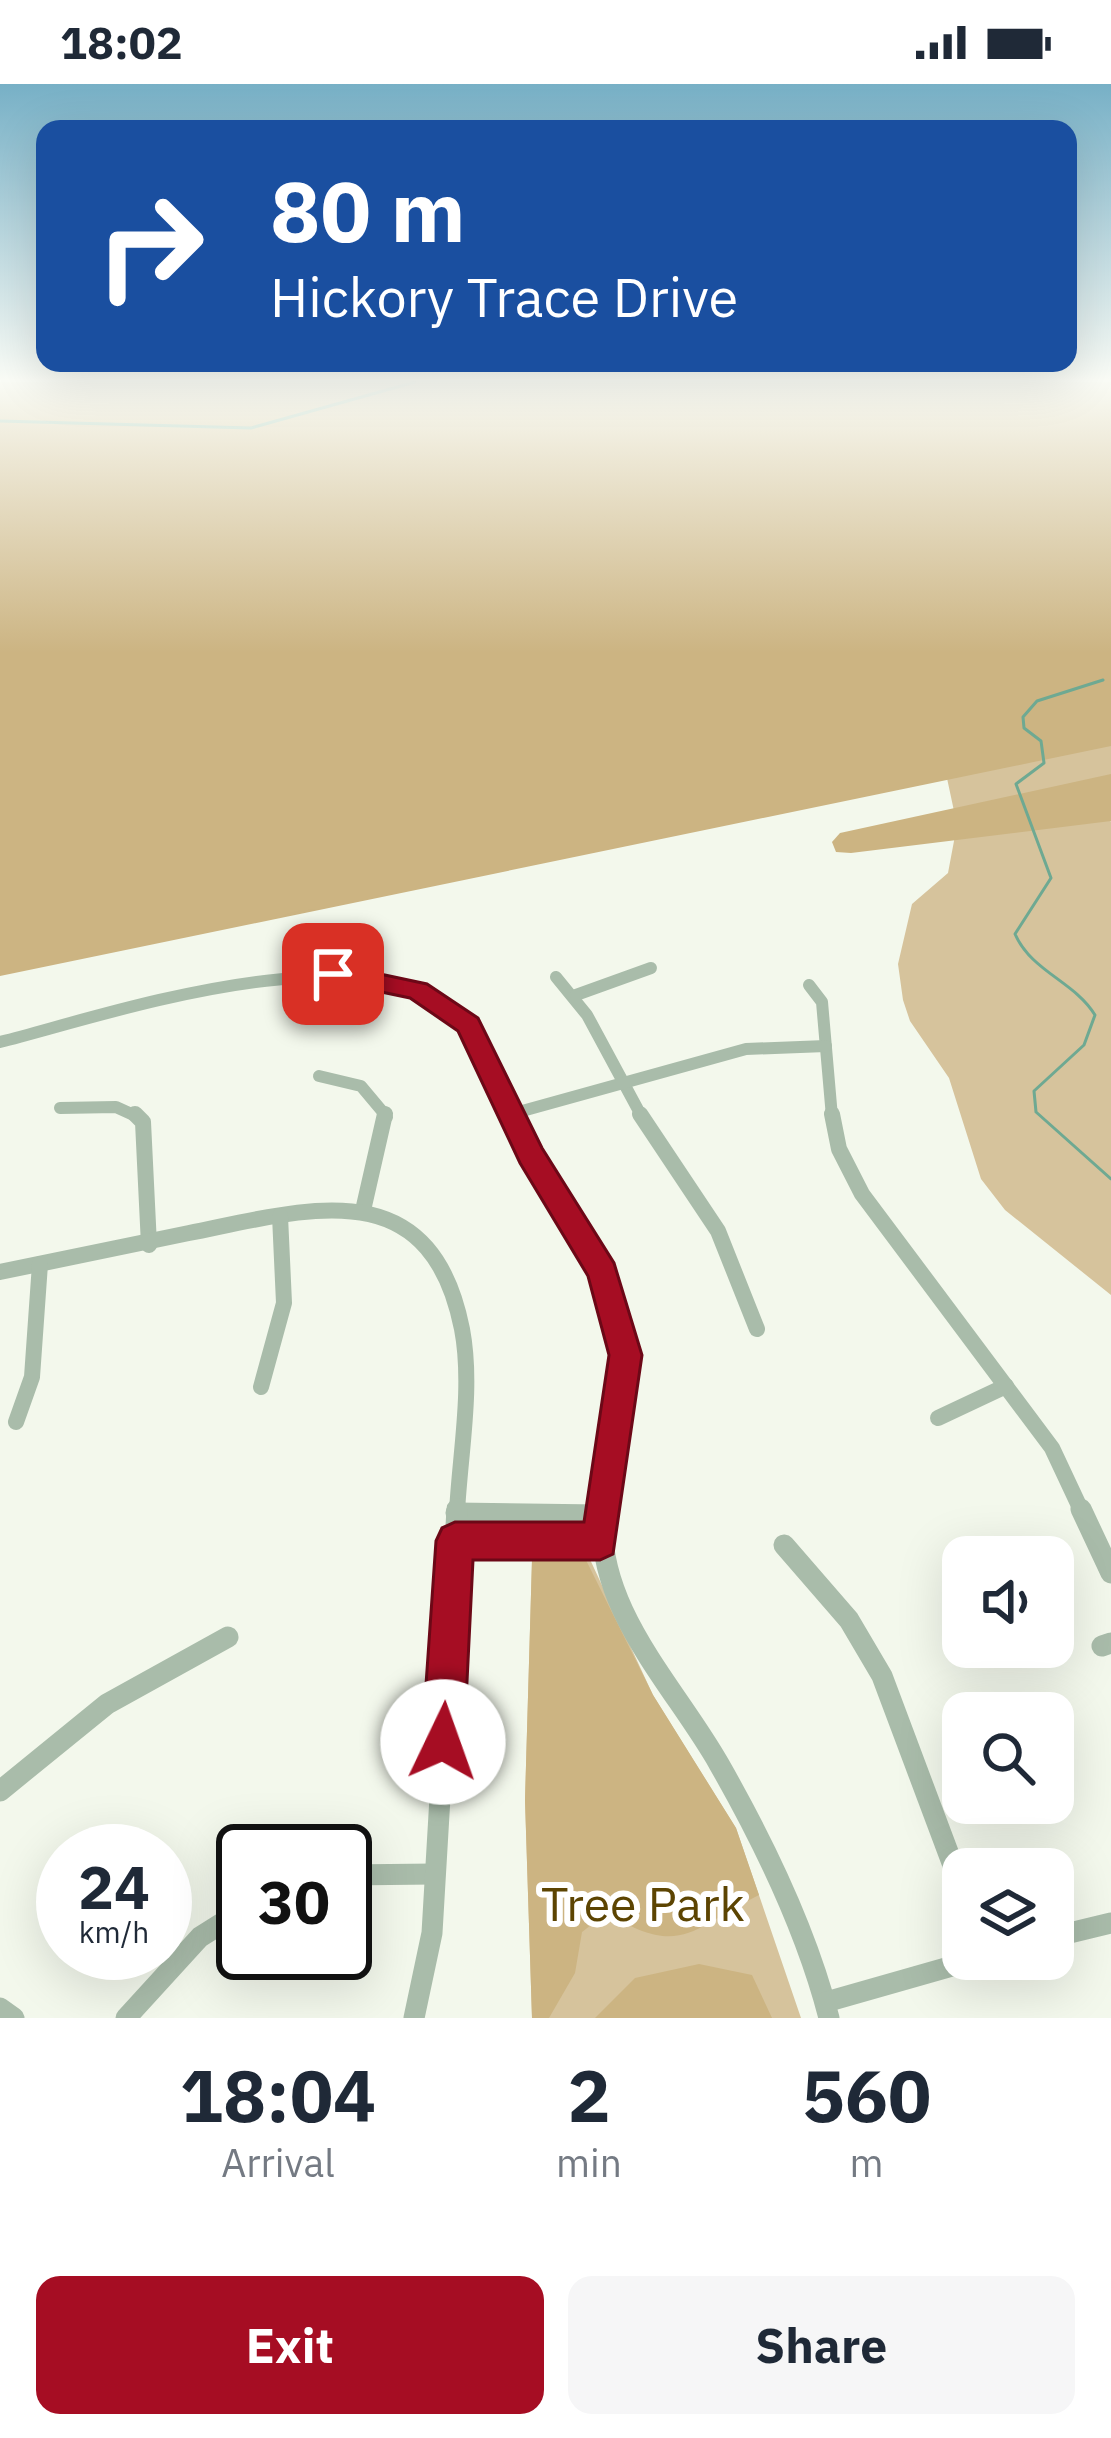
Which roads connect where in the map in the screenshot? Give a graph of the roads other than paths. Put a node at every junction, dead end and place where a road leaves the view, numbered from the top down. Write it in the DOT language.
graph roads {
  1 [pos="650,968"];
  2 [pos="556,977"];
  3 [pos="809,985"];
  4 [pos="577,995"];
  5 [pos="0,1042"];
  6 [pos="826,1046"];
  7 [pos="319,1076"];
  8 [pos="621,1083"];
  9 [pos="60,1108"];
  10 [pos="515,1113"];
  11 [pos="364,1206"];
  12 [pos="280,1216"];
  13 [pos="148,1245"];
  14 [pos="40,1264"];
  15 [pos="0,1272"];
  16 [pos="758,1329"];
  17 [pos="261,1387"];
  18 [pos="1006,1387"];
  19 [pos="938,1418"];
  20 [pos="16,1422"];
  21 [pos="456,1513"];
  22 [pos="600,1515"];
  23 [pos="455,1541"];
  24 [pos="600,1541"];
  25 [pos="784,1545"];
  26 [pos="1111,1573"];
  27 [pos="228,1637"];
  28 [pos="0,1791"];
  29 [pos="947,1848"];
  30 [pos="434,1874"];
  31 [pos="372,1875"];
  32 [pos="1111,1923"];
  33 [pos="216,1927"];
  34 [pos="1074,1932"];
  35 [pos="942,1971"];
  36 [pos="0,2008"];
  37 [pos="828,2010"];
  38 [pos="14,2018"];
  39 [pos="126,2018"];
  40 [pos="414,2018"];
  1 -- 4 [label="street"];
  2 -- 4 [label="street"];
  3 -- 6 [label="street"];
  4 -- 8 [label="street"];
  5 -- 10 [label="street"];
  6 -- 8 [label="street"];
  6 -- 18 [label="street"];
  7 -- 11 [label="street"];
  8 -- 10 [label="street"];
  8 -- 16 [label="street"];
  9 -- 13 [label="street"];
  10 -- 22 [label="street"];
  11 -- 12 [label="street"];
  11 -- 21 [label="street"];
  12 -- 13 [label="street"];
  12 -- 17 [label="street"];
  13 -- 14 [label="street"];
  14 -- 15 [label="street"];
  14 -- 20 [label="street"];
  18 -- 19 [label="street"];
  18 -- 26 [label="street"];
  21 -- 22 [label="street"];
  21 -- 23 [label="street"];
  22 -- 24 [label="street"];
  23 -- 24 [label="street"];
  23 -- 30 [label="street"];
  24 -- 37 [label="street"];
  25 -- 29 [label="street"];
  27 -- 28 [label="street"];
  30 -- 31 [label="street"];
  30 -- 40 [label="street"];
  32 -- 34 [label="street"];
  33 -- 39 [label="street"];
  35 -- 37 [label="street"];
  36 -- 38 [label="street"];
}
